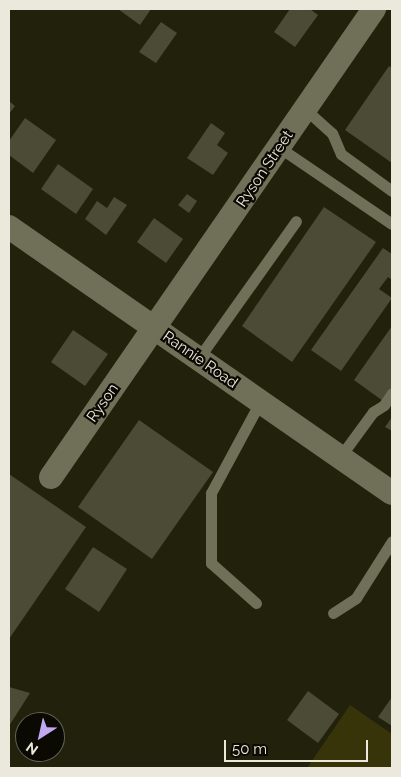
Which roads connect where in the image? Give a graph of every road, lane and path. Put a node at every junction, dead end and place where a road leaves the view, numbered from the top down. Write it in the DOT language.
graph roads {
  1 [pos="374,9"];
  2 [pos="305,109"];
  3 [pos="280,148"];
  4 [pos="392,191"];
  5 [pos="296,222"];
  6 [pos="392,224"];
  7 [pos="9,227"];
  8 [pos="154,329"];
  9 [pos="198,359"];
  10 [pos="392,394"];
  11 [pos="260,402"];
  12 [pos="340,457"];
  13 [pos="51,477"];
  14 [pos="392,493"];
  15 [pos="392,541"];
  16 [pos="256,603"];
  17 [pos="333,614"];
  1 -- 2 [label="street, Ryson Street"];
  2 -- 3 [label="street, Ryson Street"];
  2 -- 4 [label="lane"];
  3 -- 6 [label="lane"];
  3 -- 8 [label="street, Ryson Street"];
  5 -- 9 [label="lane"];
  7 -- 8 [label="street, Rannie Road"];
  8 -- 9 [label="street, Rannie Road"];
  8 -- 13 [label="street, Ryson"];
  9 -- 11 [label="street, Rannie Road"];
  10 -- 12 [label="lane"];
  11 -- 12 [label="street, Rannie Road"];
  11 -- 16 [label="lane"];
  12 -- 14 [label="street, Rannie Road"];
  15 -- 17 [label="lane"];
}
